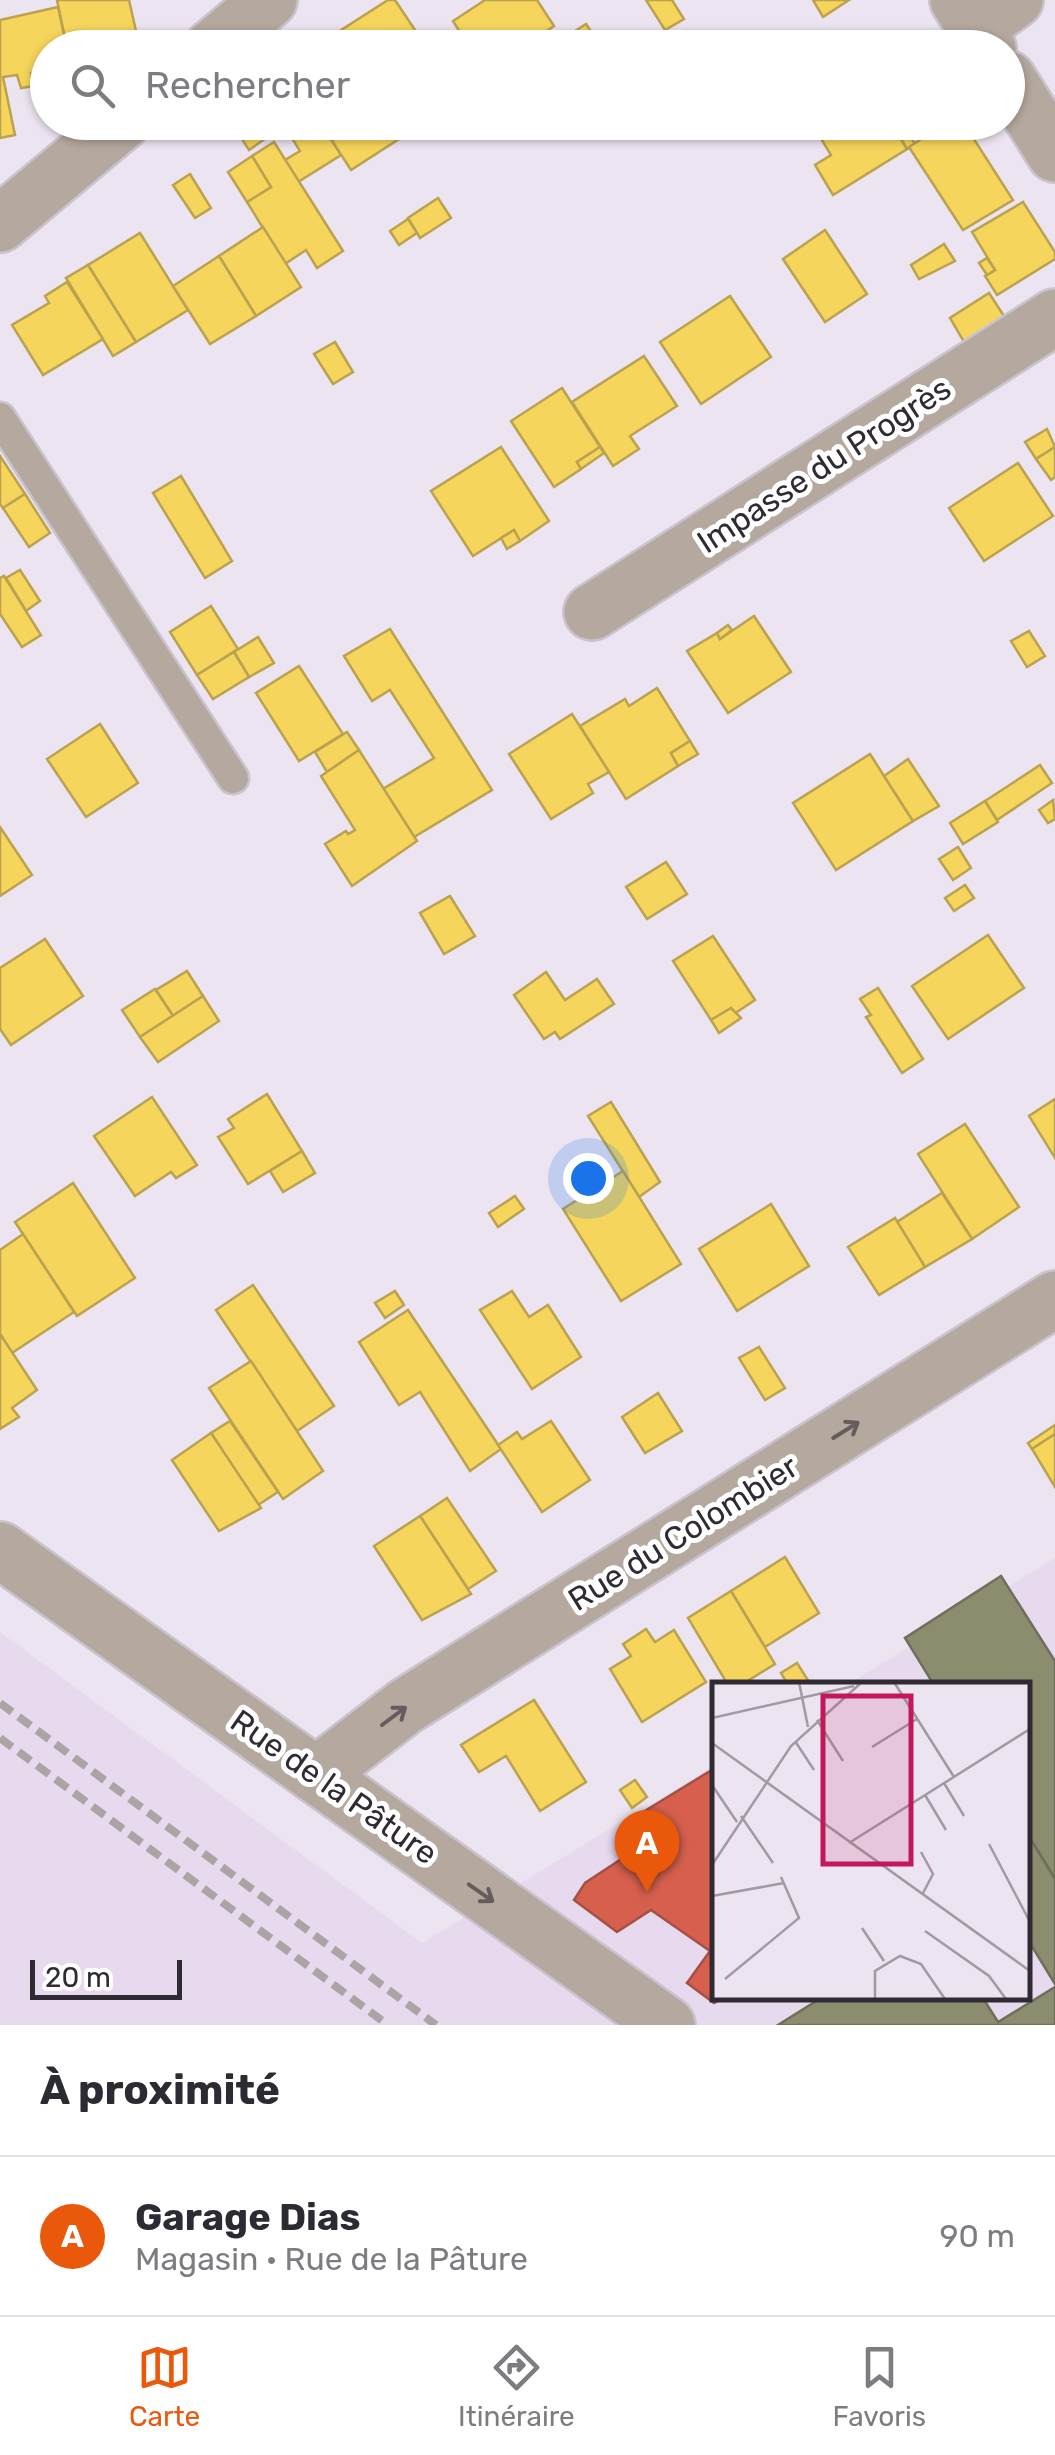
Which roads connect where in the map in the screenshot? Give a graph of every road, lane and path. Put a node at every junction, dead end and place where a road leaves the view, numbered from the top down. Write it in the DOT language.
graph roads {
  1 [pos="269,0"];
  2 [pos="233,30"];
  3 [pos="1025,106"];
  4 [pos="100,140"];
  5 [pos="1055,154"];
  6 [pos="0,224"];
  7 [pos="1055,317"];
  8 [pos="0,418"];
  9 [pos="592,612"];
  10 [pos="233,778"];
  11 [pos="1055,1299"];
  12 [pos="0,1550"];
  13 [pos="316,1775"];
  14 [pos="667,2025"];
  1 -- 2 [label="street"];
  3 -- 5 [label="street"];
  4 -- 6 [label="street"];
  7 -- 9 [label="street, Impasse du Progrès"];
  8 -- 10 [label="lane"];
  13 -- 11 [label="street, Rue du Colombier, one-way"];
  12 -- 13 [label="street, Rue de la Pâture"];
  13 -- 14 [label="street, Rue de la Pâture, one-way"];
}
